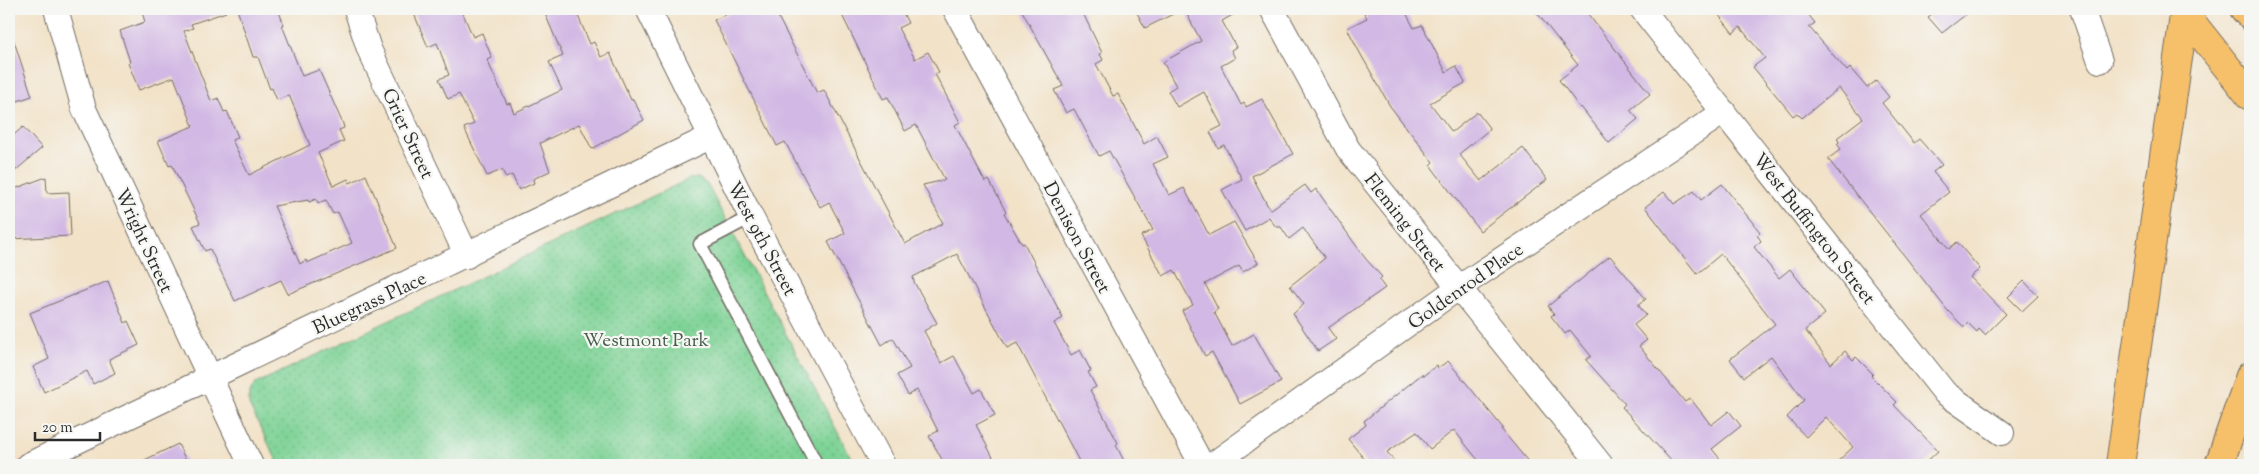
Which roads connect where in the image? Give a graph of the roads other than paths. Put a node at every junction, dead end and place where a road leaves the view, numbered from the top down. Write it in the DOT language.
graph roads {
  1 [pos="56,9"];
  2 [pos="356,9"];
  3 [pos="648,9"];
  4 [pos="955,9"];
  5 [pos="1272,9"];
  6 [pos="1642,9"];
  7 [pos="2082,9"];
  8 [pos="2244,9"];
  9 [pos="2183,10"];
  10 [pos="2250,16"];
  11 [pos="2100,61"];
  12 [pos="2250,96"];
  13 [pos="1724,112"];
  14 [pos="710,137"];
  15 [pos="750,217"];
  16 [pos="467,256"];
  17 [pos="1458,288"];
  18 [pos="209,376"];
  19 [pos="2250,376"];
  20 [pos="2002,433"];
  21 [pos="28,465"];
  22 [pos="251,465"];
  23 [pos="817,465"];
  24 [pos="883,465"];
  25 [pos="1202,465"];
  26 [pos="1212,465"];
  27 [pos="1600,465"];
  28 [pos="2120,465"];
  29 [pos="2218,465"];
  1 -- 18 [label="street, Wright Street"];
  2 -- 16 [label="street, Grier Street"];
  3 -- 14 [label="street, West 9th Street"];
  4 -- 25 [label="street, Denison Street"];
  5 -- 17 [label="street, Fleming Street"];
  6 -- 13 [label="street, West Buffington Street"];
  7 -- 11 [label="street"];
  8 -- 10 [label="main road"];
  9 -- 12 [label="main road"];
  9 -- 28 [label="main road"];
  13 -- 17 [label="street, Goldenrod Place"];
  13 -- 20 [label="street, West Buffington Street"];
  14 -- 15 [label="street, West 9th Street"];
  14 -- 16 [label="street, Bluegrass Place"];
  15 -- 23 [label="lane"];
  15 -- 24 [label="street, West 9th Street"];
  16 -- 18 [label="street, Bluegrass Place"];
  17 -- 26 [label="street, Goldenrod Place"];
  17 -- 27 [label="street, Fleming Street"];
  18 -- 21 [label="street, Bluegrass Place"];
  18 -- 22 [label="street, Wright Street"];
  19 -- 29 [label="main road"];
}
